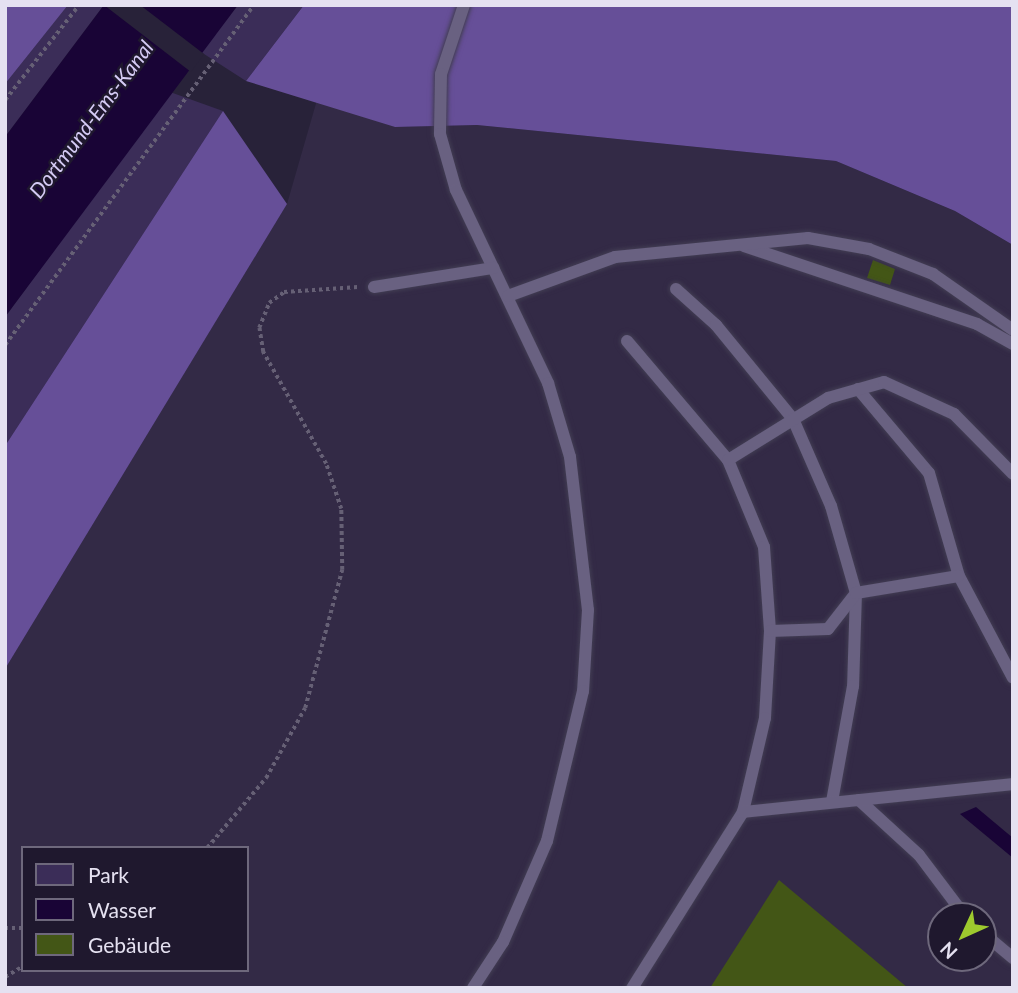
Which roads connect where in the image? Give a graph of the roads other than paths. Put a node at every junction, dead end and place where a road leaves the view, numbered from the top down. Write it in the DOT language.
graph roads {
  1 [pos="464,5"];
  2 [pos="712,243"];
  3 [pos="493,268"];
  4 [pos="374,286"];
  5 [pos="676,289"];
  6 [pos="508,296"];
  7 [pos="1013,330"];
  8 [pos="627,341"];
  9 [pos="1013,344"];
  10 [pos="858,389"];
  11 [pos="793,419"];
  12 [pos="728,460"];
  13 [pos="1013,474"];
  14 [pos="959,576"];
  15 [pos="856,593"];
  16 [pos="770,631"];
  17 [pos="1013,678"];
  18 [pos="1013,784"];
  19 [pos="859,800"];
  20 [pos="832,802"];
  21 [pos="743,812"];
  22 [pos="954,902"];
  23 [pos="997,945"];
  24 [pos="1013,958"];
  25 [pos="473,988"];
  26 [pos="632,988"];
  1 -- 3 [label="lane"];
  2 -- 6 [label="lane"];
  2 -- 7 [label="lane"];
  2 -- 9 [label="lane"];
  3 -- 4 [label="lane"];
  3 -- 6 [label="lane"];
  5 -- 11 [label="lane"];
  6 -- 25 [label="lane"];
  8 -- 12 [label="lane"];
  10 -- 11 [label="lane"];
  10 -- 13 [label="lane"];
  10 -- 14 [label="lane"];
  11 -- 12 [label="lane"];
  11 -- 15 [label="lane"];
  12 -- 16 [label="lane"];
  14 -- 15 [label="lane"];
  14 -- 17 [label="lane"];
  15 -- 16 [label="lane"];
  15 -- 20 [label="lane"];
  16 -- 21 [label="lane"];
  18 -- 19 [label="lane"];
  19 -- 20 [label="lane"];
  19 -- 22 [label="lane"];
  20 -- 21 [label="lane"];
  21 -- 26 [label="lane"];
  23 -- 24 [label="lane"];
}
